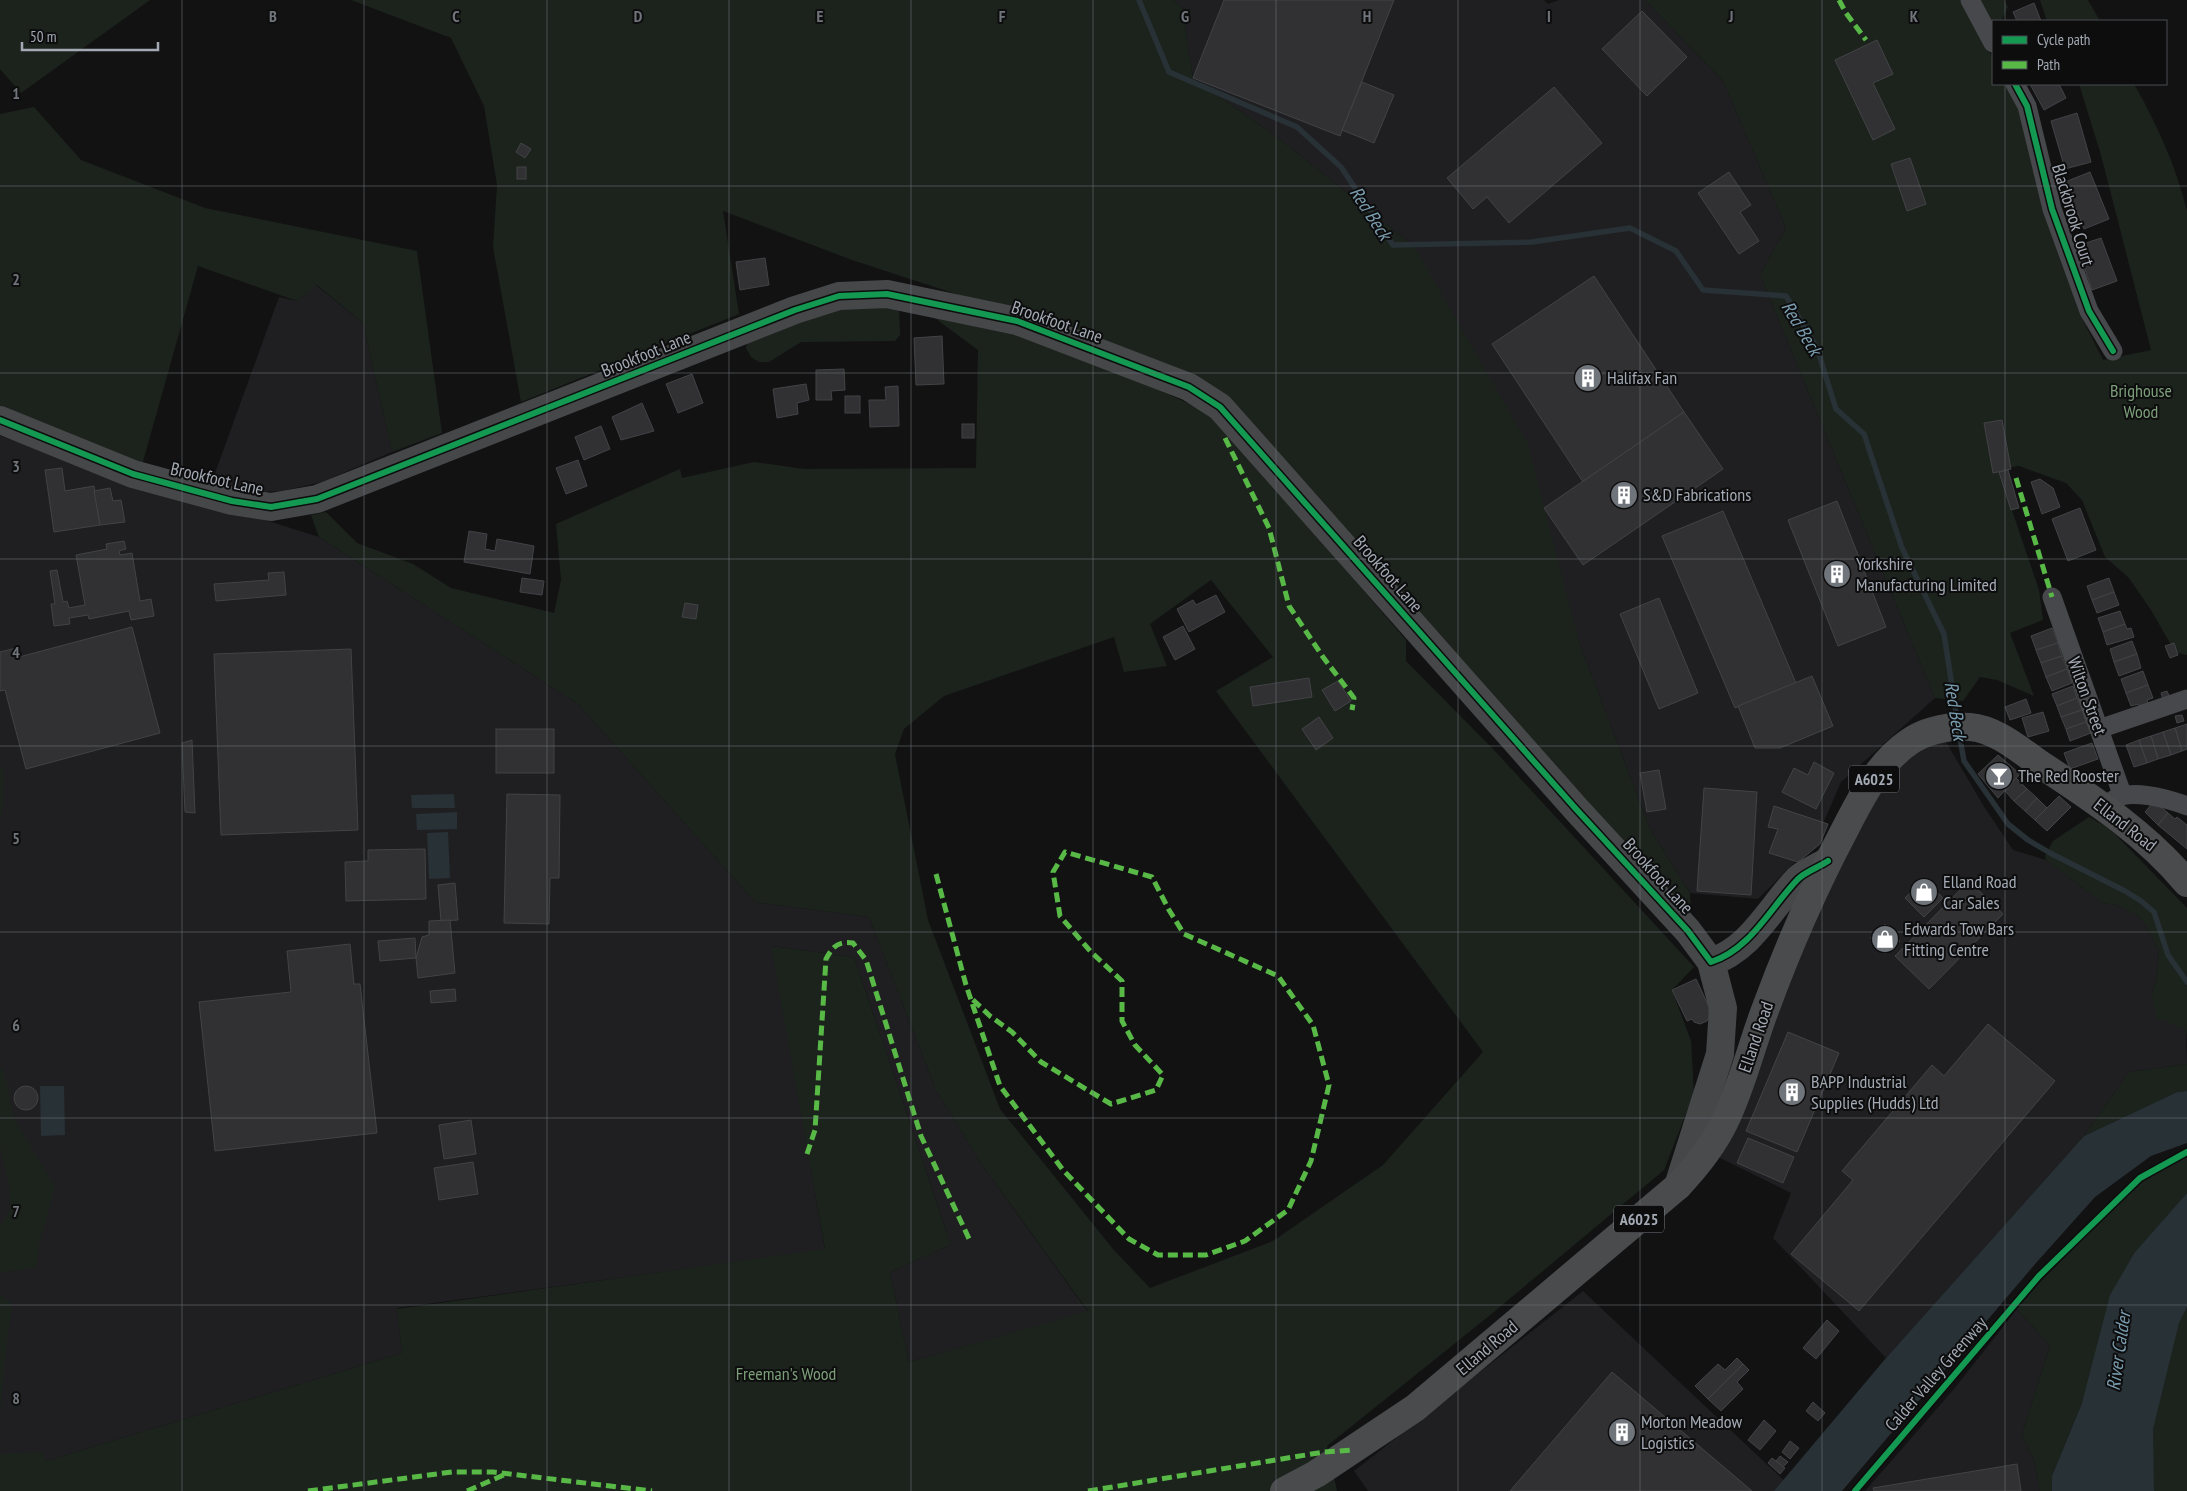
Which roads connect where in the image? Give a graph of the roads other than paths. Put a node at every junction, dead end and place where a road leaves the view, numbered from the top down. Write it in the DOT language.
graph roads {
  1 [pos="1970,0"];
  2 [pos="1992,41"];
  3 [pos="2016,85"];
  4 [pos="2113,350"];
  5 [pos="0,420"];
  6 [pos="2052,597"];
  7 [pos="2187,699"];
  8 [pos="2099,729"];
  9 [pos="2113,801"];
  10 [pos="2187,806"];
  11 [pos="1828,861"];
  12 [pos="2187,883"];
  13 [pos="1711,962"];
  14 [pos="1678,1186"];
  15 [pos="1284,1491"];
  1 -- 2 [label="street"];
  3 -- 4 [label="street, Blackbrook Court"];
  5 -- 13 [label="street, Brookfoot Lane"];
  6 -- 8 [label="street, Wilton Street"];
  7 -- 8 [label="street"];
  8 -- 9 [label="street, Wilton Street"];
  9 -- 10 [label="street"];
  9 -- 11 [label="main road, Elland Road / A6025"];
  9 -- 12 [label="main road, Elland Road / A6025"];
  11 -- 13 [label="street"];
  11 -- 14 [label="main road, Elland Road / A6025"];
  13 -- 14 [label="street, Brookfoot Lane"];
  14 -- 15 [label="main road, Elland Road / A6025"];
}
